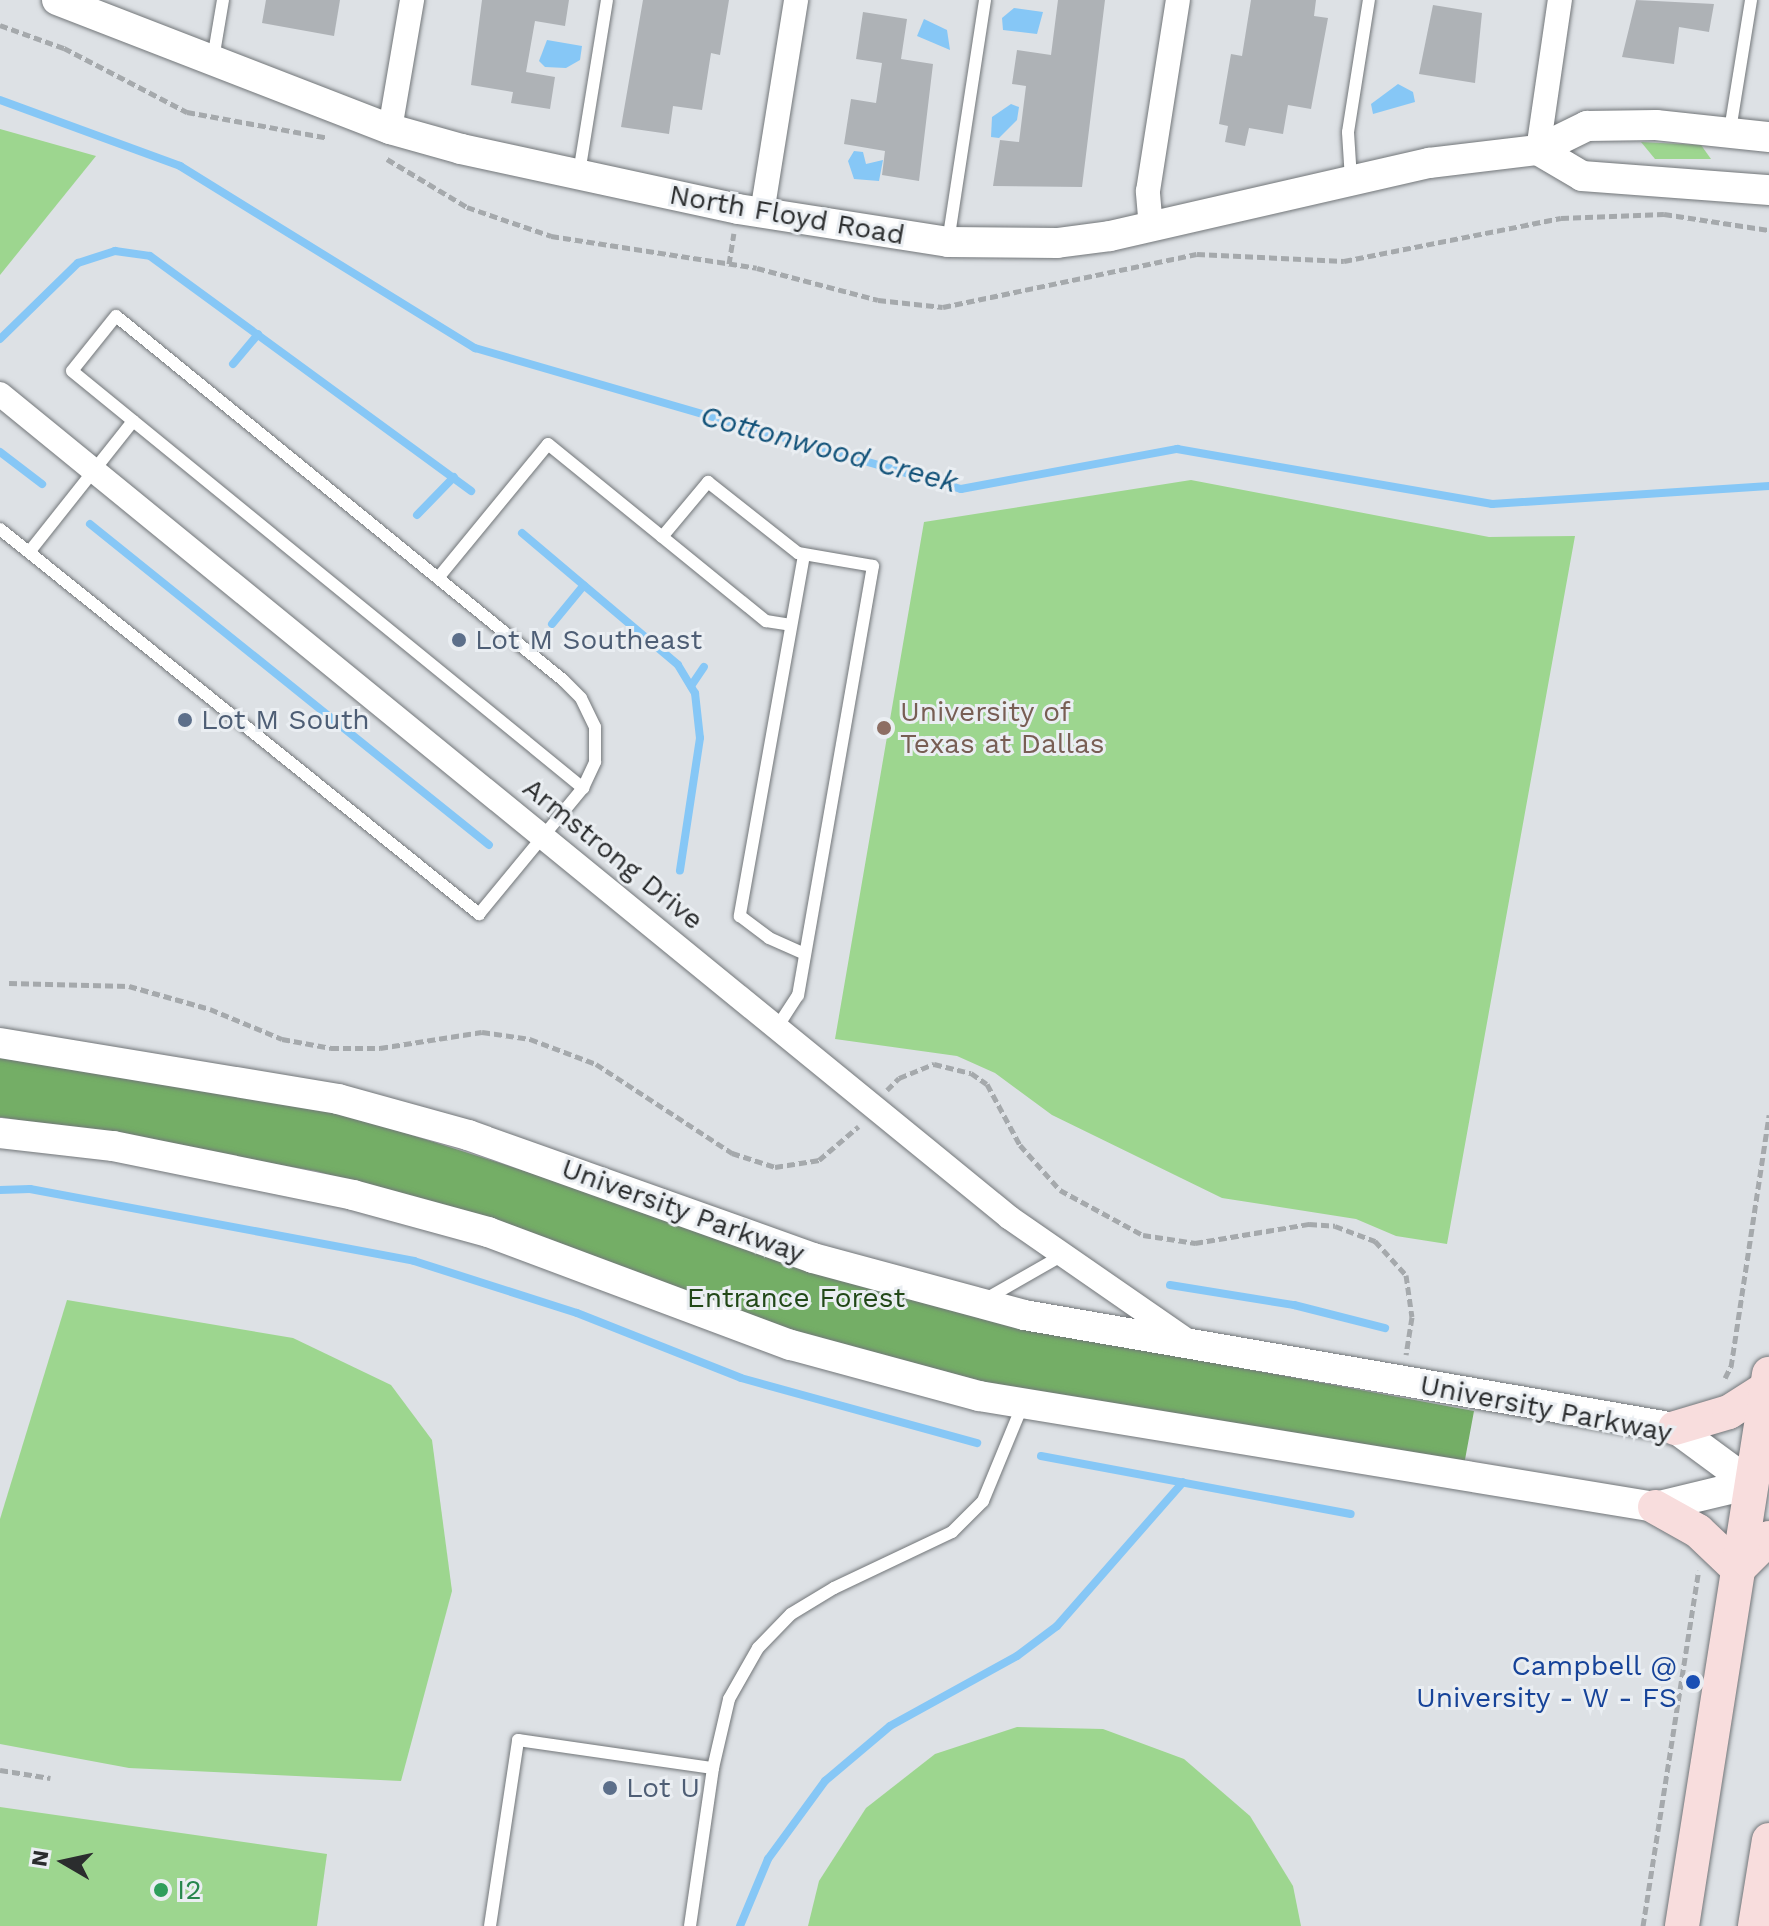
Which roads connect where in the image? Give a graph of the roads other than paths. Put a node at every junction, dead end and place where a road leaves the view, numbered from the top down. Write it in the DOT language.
graph roads {
  1 [pos="57,0"];
  2 [pos="223,0"];
  3 [pos="412,0"];
  4 [pos="607,0"];
  5 [pos="796,0"];
  6 [pos="985,0"];
  7 [pos="1178,0"];
  8 [pos="1369,0"];
  9 [pos="1560,0"];
  10 [pos="1751,0"];
  11 [pos="213,62"];
  12 [pos="390,129"];
  13 [pos="1730,130"];
  14 [pos="1769,137"];
  15 [pos="1538,150"];
  16 [pos="578,177"];
  17 [pos="1351,179"];
  18 [pos="1769,190"];
  19 [pos="762,213"];
  20 [pos="1151,228"];
  21 [pos="948,242"];
  22 [pos="0,394"];
  23 [pos="133,421"];
  24 [pos="95,471"];
  25 [pos="0,529"];
  26 [pos="662,537"];
  27 [pos="30,551"];
  28 [pos="804,555"];
  29 [pos="438,578"];
  30 [pos="791,625"];
  31 [pos="583,788"];
  32 [pos="544,839"];
  33 [pos="805,954"];
  34 [pos="777,1027"];
  35 [pos="0,1043"];
  36 [pos="0,1133"];
  37 [pos="1061,1256"];
  38 [pos="979,1304"];
  39 [pos="1198,1348"];
  40 [pos="1768,1385"];
  41 [pos="1023,1403"];
  42 [pos="1675,1428"];
  43 [pos="1763,1489"];
  44 [pos="1655,1507"];
  45 [pos="1769,1538"];
  46 [pos="1738,1569"];
  47 [pos="713,1768"];
  48 [pos="1769,1840"];
  49 [pos="490,1926"];
  50 [pos="690,1926"];
  51 [pos="1682,1926"];
  52 [pos="1755,1926"];
  1 -- 11 [label="street, North Floyd Road"];
  2 -- 11 [label="lane"];
  3 -- 12 [label="street"];
  4 -- 16 [label="lane"];
  5 -- 19 [label="street"];
  6 -- 21 [label="lane"];
  7 -- 20 [label="street"];
  8 -- 17 [label="lane"];
  9 -- 15 [label="street"];
  10 -- 13 [label="lane"];
  11 -- 12 [label="street, North Floyd Road"];
  12 -- 16 [label="street, North Floyd Road"];
  13 -- 14 [label="street, North Floyd Road"];
  13 -- 15 [label="street, North Floyd Road"];
  15 -- 17 [label="street, North Floyd Road"];
  15 -- 18 [label="street"];
  16 -- 19 [label="street, North Floyd Road"];
  17 -- 20 [label="street, North Floyd Road"];
  19 -- 21 [label="street, North Floyd Road"];
  20 -- 21 [label="street, North Floyd Road"];
  22 -- 24 [label="street, Armstrong Drive"];
  23 -- 24 [label="lane"];
  23 -- 29 [label="lane"];
  23 -- 31 [label="lane"];
  24 -- 27 [label="lane"];
  24 -- 32 [label="street, Armstrong Drive"];
  25 -- 27 [label="lane"];
  26 -- 28 [label="lane"];
  26 -- 29 [label="lane"];
  26 -- 30 [label="lane"];
  27 -- 32 [label="lane"];
  28 -- 30 [label="lane"];
  28 -- 33 [label="lane"];
  29 -- 31 [label="lane"];
  30 -- 33 [label="lane"];
  31 -- 32 [label="lane"];
  32 -- 34 [label="street, Armstrong Drive"];
  33 -- 34 [label="lane"];
  34 -- 37 [label="street, Armstrong Drive"];
  35 -- 38 [label="street, University Parkway"];
  36 -- 41 [label="street"];
  37 -- 38 [label="lane"];
  37 -- 39 [label="street, Armstrong Drive"];
  38 -- 39 [label="street, University Parkway"];
  39 -- 42 [label="street, University Parkway"];
  40 -- 42 [label="main road"];
  40 -- 43 [label="main road"];
  41 -- 44 [label="street"];
  41 -- 47 [label="lane"];
  42 -- 43 [label="street, University Parkway"];
  43 -- 44 [label="street"];
  43 -- 46 [label="main road"];
  44 -- 46 [label="main road"];
  45 -- 46 [label="main road"];
  46 -- 51 [label="main road"];
  47 -- 49 [label="lane"];
  47 -- 50 [label="lane"];
  48 -- 52 [label="main road"];
}
